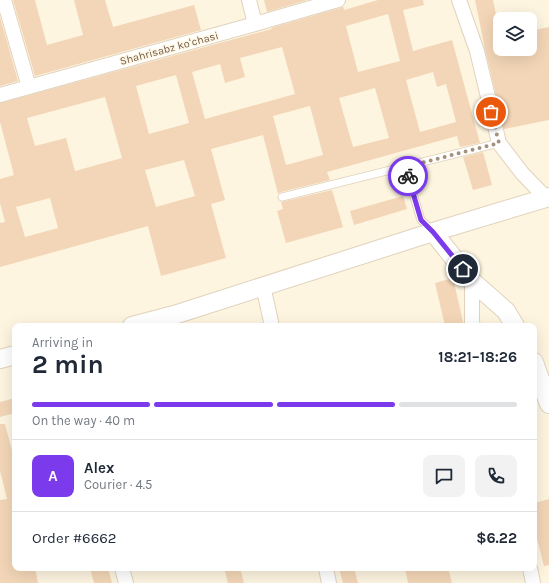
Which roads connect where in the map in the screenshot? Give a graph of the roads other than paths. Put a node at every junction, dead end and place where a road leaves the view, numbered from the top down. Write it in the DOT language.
graph roads {
  1 [pos="4,0"];
  2 [pos="249,0"];
  3 [pos="338,0"];
  4 [pos="459,0"];
  5 [pos="255,24"];
  6 [pos="29,87"];
  7 [pos="0,95"];
  8 [pos="499,143"];
  9 [pos="405,167"];
  10 [pos="282,197"];
  11 [pos="547,197"];
  12 [pos="433,232"];
  13 [pos="472,281"];
  14 [pos="263,286"];
  15 [pos="143,323"];
  16 [pos="271,323"];
  17 [pos="472,323"];
  18 [pos="513,323"];
  19 [pos="12,356"];
  20 [pos="0,359"];
  21 [pos="537,370"];
  22 [pos="549,404"];
  23 [pos="123,571"];
  24 [pos="327,571"];
  25 [pos="531,571"];
  26 [pos="126,583"];
  27 [pos="329,583"];
  28 [pos="533,583"];
  1 -- 6 [label="street"];
  2 -- 5 [label="street"];
  3 -- 5 [label="street, Shahrisabz koʻchasi"];
  4 -- 8 [label="street"];
  5 -- 6 [label="street, Shahrisabz koʻchasi"];
  6 -- 7 [label="street, Shahrisabz koʻchasi"];
  8 -- 9 [label="lane"];
  8 -- 11 [label="street"];
  9 -- 10 [label="lane"];
  9 -- 12 [label="lane"];
  11 -- 12 [label="street"];
  12 -- 13 [label="street"];
  12 -- 14 [label="street"];
  13 -- 17 [label="street"];
  13 -- 18 [label="street"];
  14 -- 15 [label="street"];
  14 -- 16 [label="street"];
  19 -- 20 [label="street"];
  21 -- 22 [label="street"];
  23 -- 26 [label="street"];
  24 -- 27 [label="street"];
  25 -- 28 [label="street"];
}
